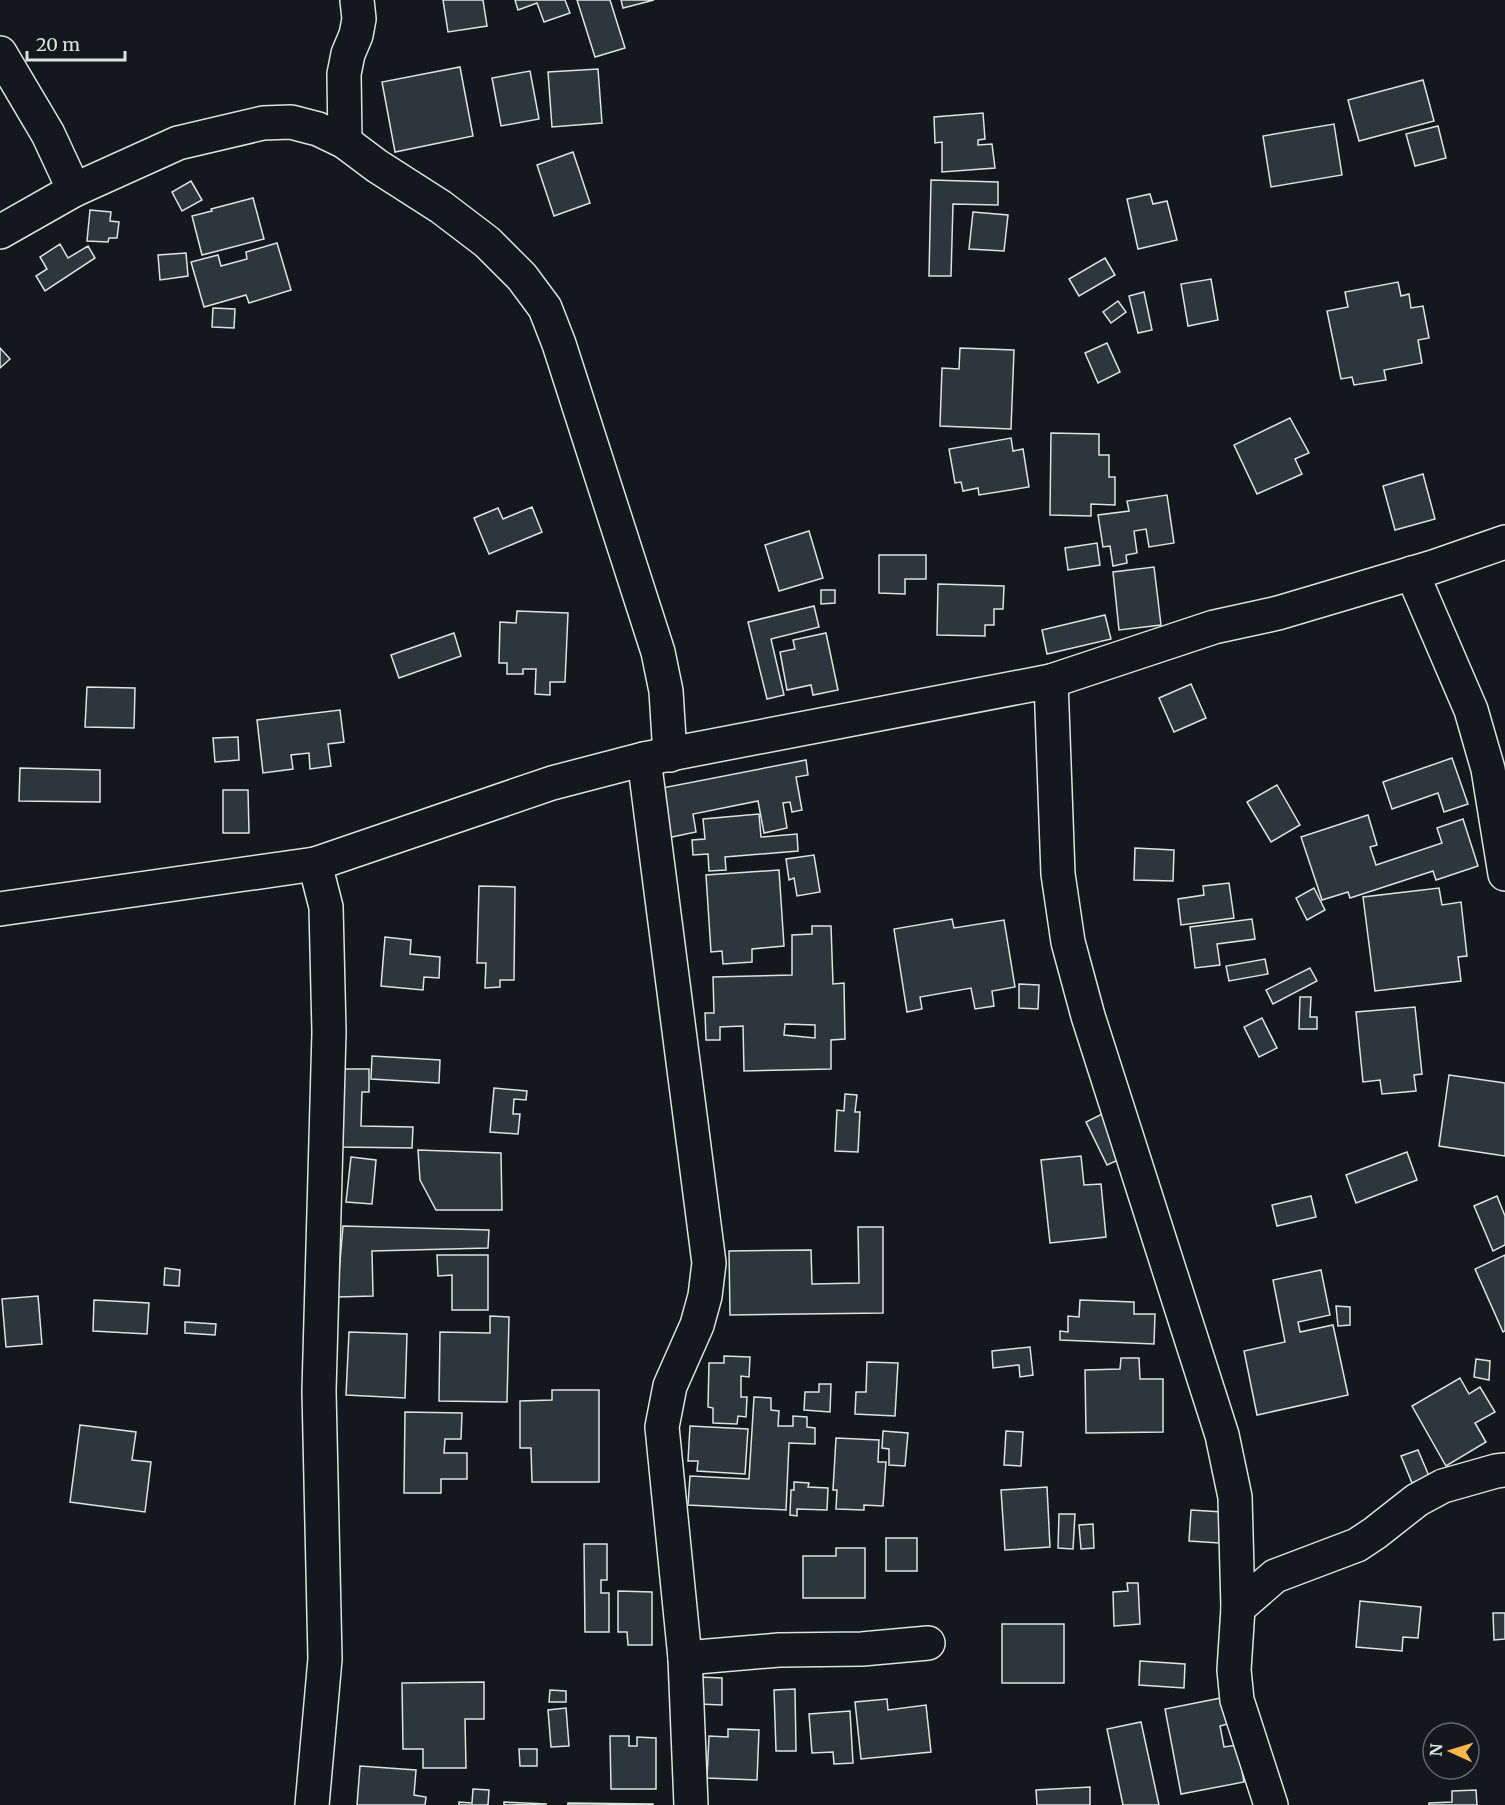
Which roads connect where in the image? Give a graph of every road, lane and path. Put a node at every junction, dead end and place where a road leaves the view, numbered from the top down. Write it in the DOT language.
graph roads {
  1 [pos="357,0"];
  2 [pos="0,53"];
  3 [pos="345,142"];
  4 [pos="74,190"];
  5 [pos="0,232"];
  6 [pos="1505,542"];
  7 [pos="1412,573"];
  8 [pos="1052,681"];
  9 [pos="657,757"];
  10 [pos="315,864"];
  11 [pos="1505,874"];
  12 [pos="0,909"];
  13 [pos="1505,1470"];
  14 [pos="1238,1608"];
  15 [pos="928,1643"];
  16 [pos="685,1658"];
  17 [pos="312,1805"];
  18 [pos="691,1805"];
  19 [pos="1271,1805"];
  1 -- 3 [label="street"];
  2 -- 4 [label="street"];
  3 -- 4 [label="street"];
  3 -- 9 [label="street"];
  4 -- 5 [label="street"];
  6 -- 7 [label="street"];
  7 -- 8 [label="street"];
  7 -- 11 [label="street"];
  8 -- 9 [label="street"];
  8 -- 14 [label="street"];
  9 -- 10 [label="street"];
  9 -- 16 [label="street"];
  10 -- 12 [label="street"];
  10 -- 17 [label="street"];
  13 -- 14 [label="street"];
  14 -- 19 [label="street"];
  15 -- 16 [label="street"];
  16 -- 18 [label="street"];
}
